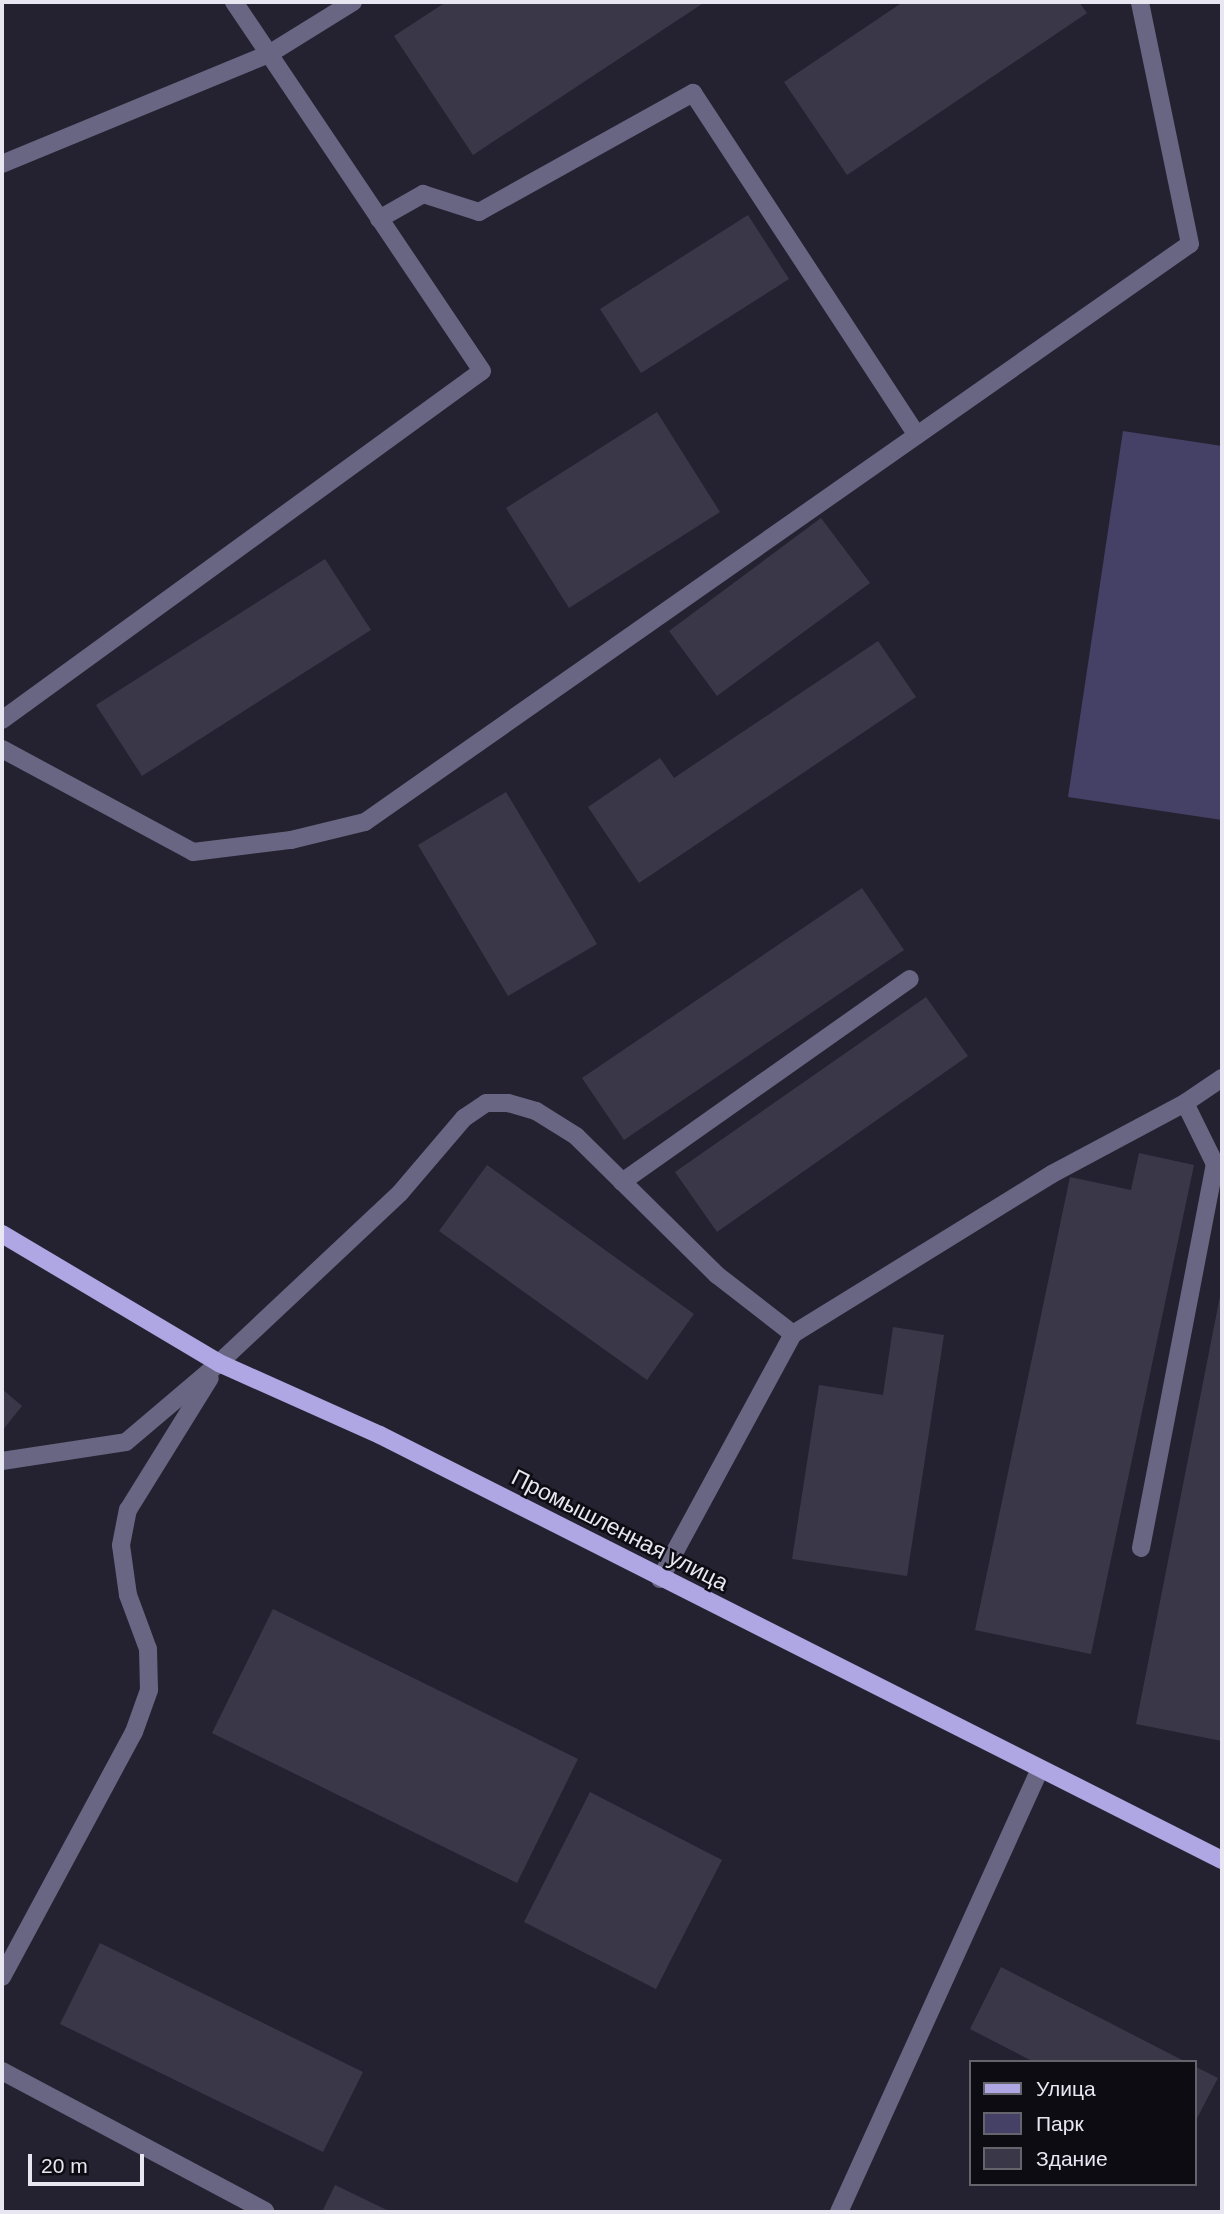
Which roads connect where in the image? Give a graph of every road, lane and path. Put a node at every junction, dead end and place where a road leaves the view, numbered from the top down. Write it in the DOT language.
graph roads {
  1 [pos="234,2"];
  2 [pos="353,2"];
  3 [pos="1140,2"];
  4 [pos="269,54"];
  5 [pos="2,164"];
  6 [pos="379,219"];
  7 [pos="917,435"];
  8 [pos="2,720"];
  9 [pos="2,749"];
  10 [pos="910,979"];
  11 [pos="1222,1079"];
  12 [pos="1185,1103"];
  13 [pos="622,1182"];
  14 [pos="2,1234"];
  15 [pos="793,1334"];
  16 [pos="219,1363"];
  17 [pos="2,1461"];
  18 [pos="1141,1548"];
  19 [pos="660,1578"];
  20 [pos="1040,1769"];
  21 [pos="1222,1860"];
  22 [pos="2,1978"];
  23 [pos="2,2071"];
  24 [pos="265,2211"];
  25 [pos="839,2212"];
  1 -- 4 [label="lane"];
  2 -- 4 [label="lane"];
  3 -- 7 [label="lane"];
  4 -- 5 [label="lane"];
  4 -- 6 [label="lane"];
  6 -- 7 [label="lane"];
  6 -- 8 [label="lane"];
  7 -- 9 [label="lane"];
  10 -- 13 [label="lane"];
  11 -- 12 [label="lane"];
  12 -- 15 [label="lane"];
  12 -- 18 [label="lane"];
  13 -- 15 [label="lane"];
  13 -- 16 [label="lane"];
  14 -- 16 [label="main road, Промышленная улица"];
  15 -- 19 [label="lane"];
  16 -- 17 [label="lane"];
  16 -- 19 [label="main road, Промышленная улица"];
  16 -- 22 [label="lane"];
  19 -- 20 [label="main road, Промышленная улица"];
  20 -- 21 [label="main road, Промышленная улица"];
  20 -- 25 [label="lane"];
  23 -- 24 [label="lane"];
}
